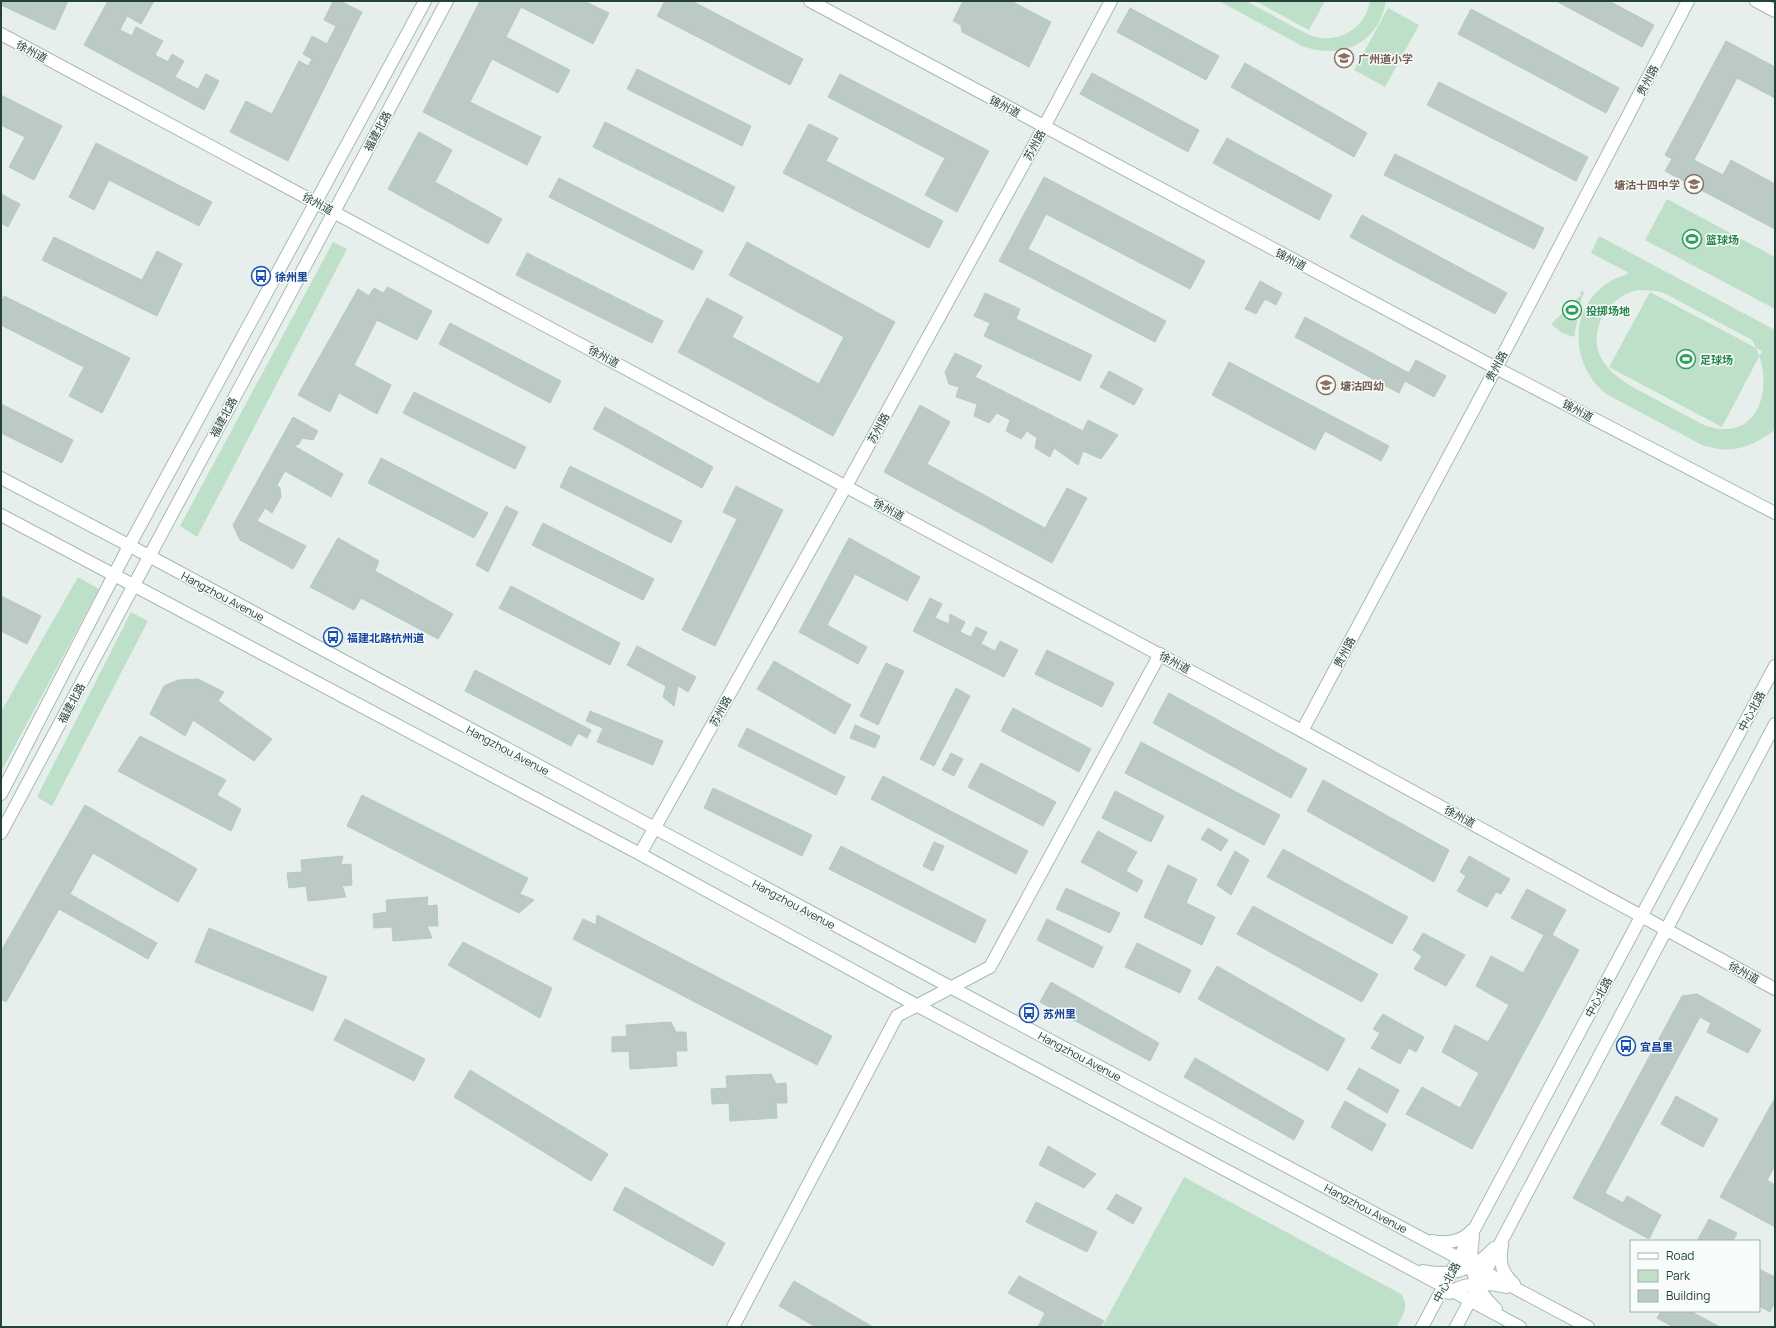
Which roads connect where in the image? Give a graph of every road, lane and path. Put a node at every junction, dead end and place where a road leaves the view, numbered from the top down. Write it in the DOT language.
graph roads {
  1 [pos="425,1"];
  2 [pos="447,1"];
  3 [pos="810,1"];
  4 [pos="1111,1"];
  5 [pos="1688,1"];
  6 [pos="1756,1"];
  7 [pos="1775,11"];
  8 [pos="1,34"];
  9 [pos="1044,127"];
  10 [pos="317,202"];
  11 [pos="333,212"];
  12 [pos="1496,368"];
  13 [pos="1,478"];
  14 [pos="846,486"];
  15 [pos="1775,513"];
  16 [pos="1,515"];
  17 [pos="130,546"];
  18 [pos="149,556"];
  19 [pos="115,575"];
  20 [pos="134,585"];
  21 [pos="1160,654"];
  22 [pos="1775,666"];
  23 [pos="1775,724"];
  24 [pos="1302,730"];
  25 [pos="1,794"];
  26 [pos="654,829"];
  27 [pos="1,833"];
  28 [pos="640,854"];
  29 [pos="1642,915"];
  30 [pos="1666,929"];
  31 [pos="952,988"];
  32 [pos="1775,989"];
  33 [pos="918,1006"];
  34 [pos="1477,1223"];
  35 [pos="1505,1234"];
  36 [pos="1424,1239"];
  37 [pos="1459,1257"];
  38 [pos="1472,1265"];
  39 [pos="1408,1267"];
  40 [pos="1485,1272"];
  41 [pos="1451,1273"];
  42 [pos="1478,1284"];
  43 [pos="1448,1288"];
  44 [pos="1524,1292"];
  45 [pos="1471,1300"];
  46 [pos="1516,1325"];
  47 [pos="733,1327"];
  48 [pos="1422,1327"];
  49 [pos="1456,1327"];
  50 [pos="1588,1327"];
  1 -- 10 [label="street, 福建北路"];
  2 -- 11 [label="street, 福建北路"];
  3 -- 9 [label="street, 锦州道"];
  4 -- 9 [label="street, 苏州路"];
  5 -- 12 [label="street, 贵州路"];
  6 -- 7 [label="street"];
  8 -- 10 [label="street, 徐州道"];
  9 -- 12 [label="street, 锦州道"];
  9 -- 14 [label="street, 苏州路"];
  10 -- 11 [label="street, 徐州道"];
  10 -- 17 [label="street, 福建北路"];
  11 -- 14 [label="street, 徐州道"];
  11 -- 18 [label="street, 福建北路"];
  12 -- 15 [label="street, 锦州道"];
  12 -- 24 [label="street, 贵州路"];
  13 -- 17 [label="street, Hangzhou Avenue"];
  14 -- 21 [label="street, 徐州道"];
  14 -- 26 [label="street, 苏州路"];
  16 -- 19 [label="street"];
  17 -- 18 [label="street, Hangzhou Avenue"];
  17 -- 19 [label="street, 福建北路"];
  18 -- 20 [label="street, 福建北路"];
  18 -- 26 [label="street, Hangzhou Avenue"];
  19 -- 20 [label="street"];
  19 -- 25 [label="street, 福建北路"];
  20 -- 27 [label="street, 福建北路"];
  20 -- 28 [label="street"];
  21 -- 24 [label="street, 徐州道"];
  21 -- 31 [label="street"];
  22 -- 29 [label="street, 中心北路"];
  23 -- 30 [label="street"];
  24 -- 29 [label="street, 徐州道"];
  26 -- 28 [label="street, 苏州路"];
  26 -- 31 [label="street, Hangzhou Avenue"];
  28 -- 33 [label="street"];
  29 -- 30 [label="street, 徐州道"];
  29 -- 34 [label="street, 中心北路"];
  30 -- 32 [label="street, 徐州道"];
  30 -- 35 [label="street"];
  31 -- 33 [label="street"];
  31 -- 36 [label="street, Hangzhou Avenue"];
  33 -- 39 [label="street"];
  33 -- 47 [label="street"];
  34 -- 36 [label="street"];
  34 -- 37 [label="street, 中心北路"];
  34 -- 38 [label="street"];
  35 -- 38 [label="street"];
  35 -- 40 [label="street"];
  35 -- 44 [label="street"];
  36 -- 37 [label="street, Hangzhou Avenue"];
  37 -- 38 [label="street, Hangzhou Avenue"];
  37 -- 41 [label="street, 中心北路"];
  38 -- 40 [label="street, Hangzhou Avenue"];
  38 -- 41 [label="street"];
  38 -- 42 [label="street"];
  39 -- 41 [label="street"];
  39 -- 43 [label="street"];
  40 -- 42 [label="street"];
  40 -- 44 [label="street, Hangzhou Avenue"];
  41 -- 43 [label="street, 中心北路"];
  42 -- 43 [label="street"];
  42 -- 44 [label="street"];
  42 -- 45 [label="street"];
  42 -- 46 [label="street"];
  43 -- 45 [label="street"];
  43 -- 48 [label="street, 中心北路"];
  44 -- 50 [label="street, Hangzhou Avenue"];
  45 -- 46 [label="street"];
  45 -- 49 [label="street"];
}
